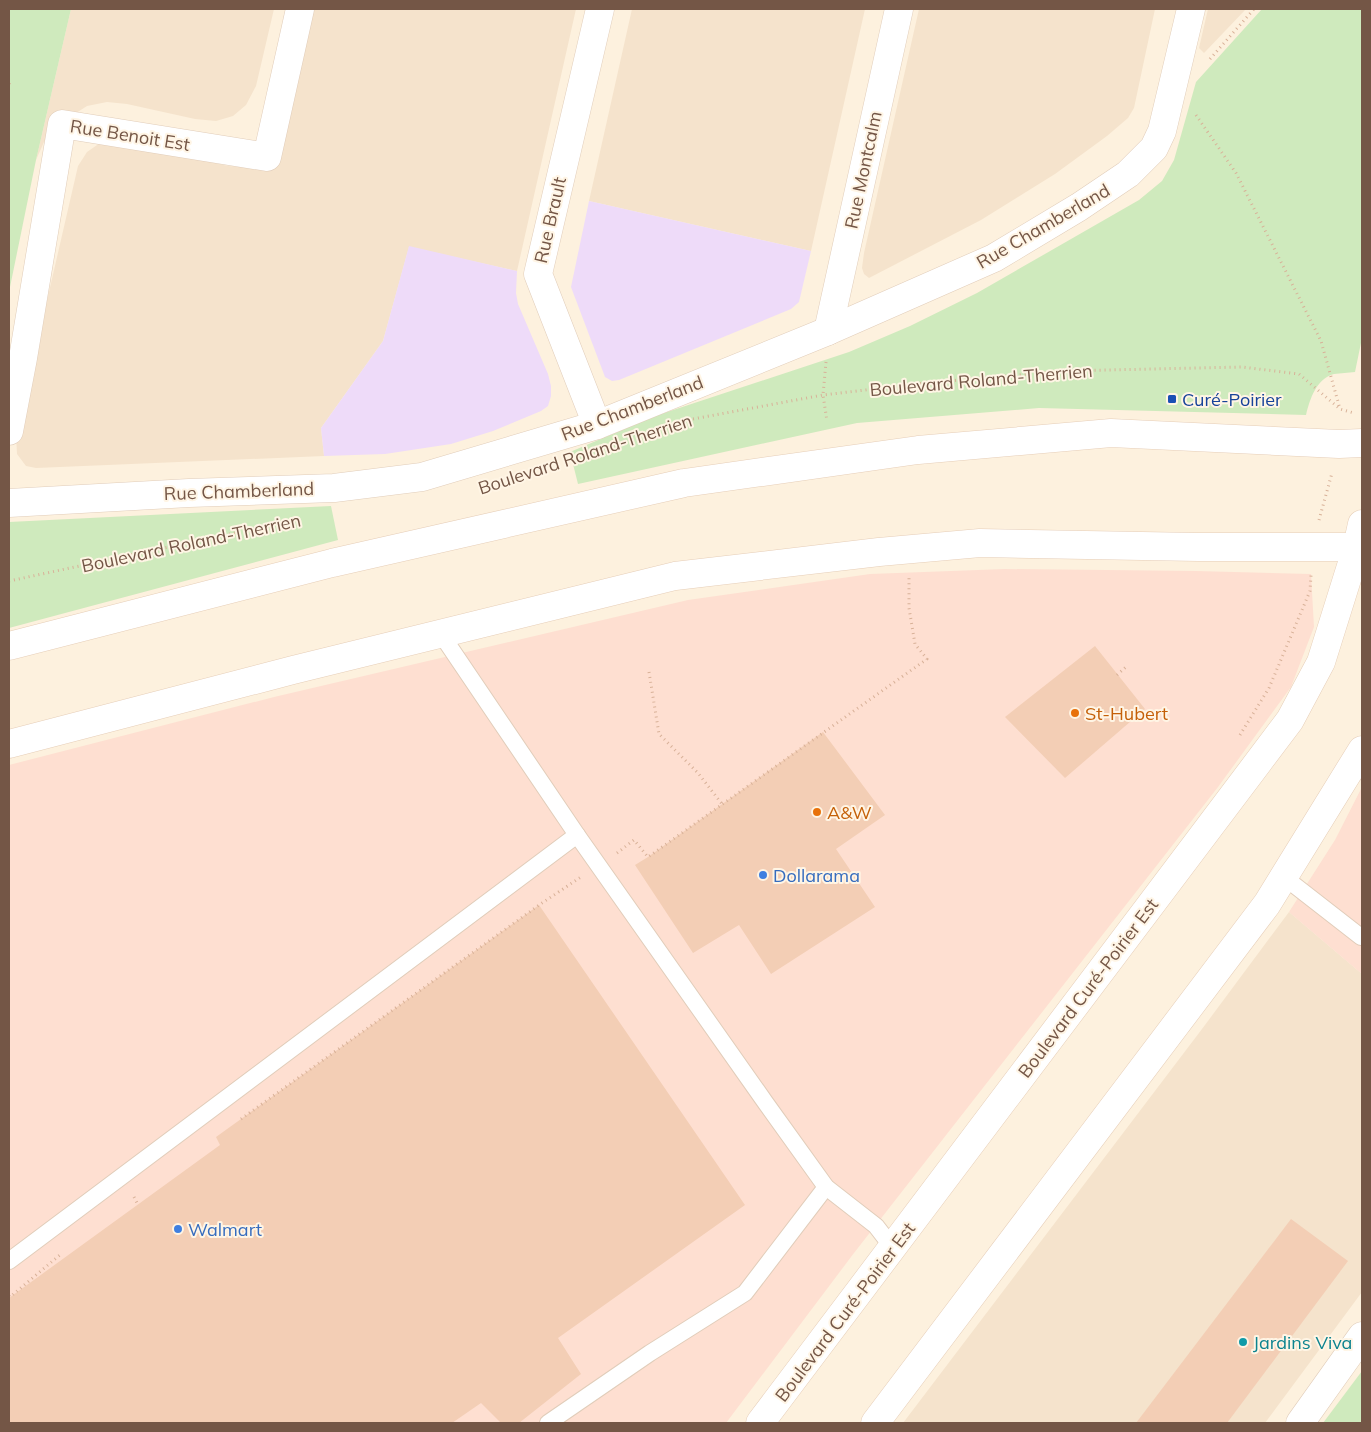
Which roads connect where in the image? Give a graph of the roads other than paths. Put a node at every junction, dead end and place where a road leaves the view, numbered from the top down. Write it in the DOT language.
graph roads {
  1 [pos="300,9"];
  2 [pos="600,9"];
  3 [pos="899,9"];
  4 [pos="1190,9"];
  5 [pos="828,331"];
  6 [pos="597,426"];
  7 [pos="9,431"];
  8 [pos="1351,443"];
  9 [pos="9,503"];
  10 [pos="1360,540"];
  11 [pos="441,634"];
  12 [pos="9,646"];
  13 [pos="9,744"];
  14 [pos="1362,750"];
  15 [pos="577,835"];
  16 [pos="1284,877"];
  17 [pos="1362,936"];
  18 [pos="826,1187"];
  19 [pos="893,1248"];
  20 [pos="9,1261"];
  21 [pos="1362,1336"];
  22 [pos="548,1423"];
  23 [pos="760,1423"];
  24 [pos="875,1423"];
  25 [pos="1300,1423"];
  1 -- 7 [label="main road, Rue Benoit Est"];
  2 -- 6 [label="main road, Rue Brault"];
  3 -- 5 [label="main road, Rue Montcalm"];
  4 -- 5 [label="main road, Rue Chamberland"];
  5 -- 6 [label="main road, Rue Chamberland"];
  6 -- 9 [label="main road, Rue Chamberland"];
  8 -- 12 [label="main road"];
  10 -- 11 [label="main road"];
  10 -- 19 [label="main road, Boulevard Curé-Poirier Est"];
  11 -- 13 [label="main road"];
  11 -- 15 [label="lane"];
  14 -- 16 [label="main road"];
  15 -- 18 [label="lane"];
  15 -- 20 [label="lane"];
  16 -- 17 [label="lane"];
  16 -- 24 [label="main road"];
  18 -- 19 [label="lane"];
  18 -- 22 [label="lane"];
  19 -- 23 [label="main road, Boulevard Curé-Poirier Est"];
  21 -- 25 [label="main road"];
}
